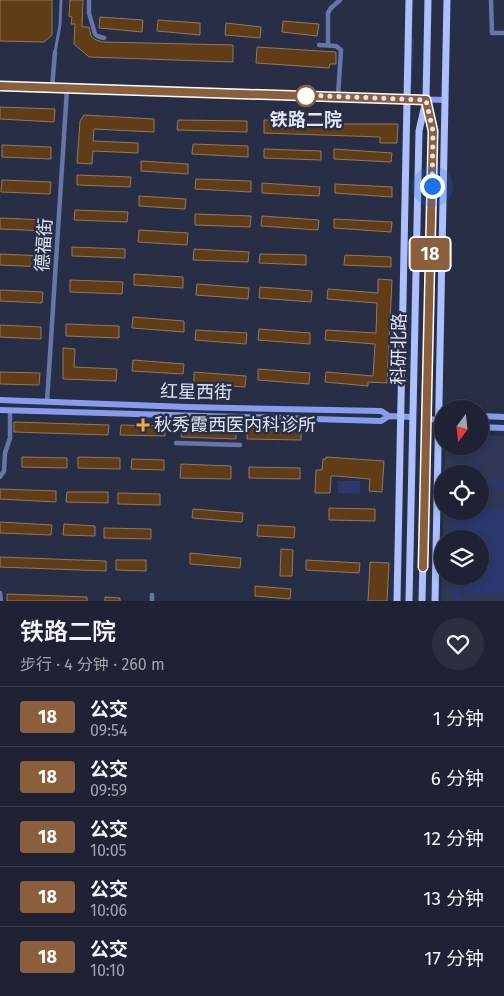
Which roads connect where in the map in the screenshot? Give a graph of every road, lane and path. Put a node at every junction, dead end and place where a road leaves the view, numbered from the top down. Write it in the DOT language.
graph roads {
  1 [pos="61,0"];
  2 [pos="89,0"];
  3 [pos="340,0"];
  4 [pos="409,0"];
  5 [pos="428,0"];
  6 [pos="447,0"];
  7 [pos="491,0"];
  8 [pos="504,33"];
  9 [pos="104,38"];
  10 [pos="319,45"];
  11 [pos="328,45"];
  12 [pos="56,52"];
  13 [pos="0,86"];
  14 [pos="52,88"];
  15 [pos="67,89"];
  16 [pos="0,93"];
  17 [pos="338,96"];
  18 [pos="406,99"];
  19 [pos="426,100"];
  20 [pos="445,100"];
  21 [pos="0,400"];
  22 [pos="440,400"];
  23 [pos="47,402"];
  24 [pos="181,407"];
  25 [pos="0,410"];
  26 [pos="10,410"];
  27 [pos="317,410"];
  28 [pos="47,411"];
  29 [pos="181,415"];
  30 [pos="389,416"];
  31 [pos="489,416"];
  32 [pos="400,417"];
  33 [pos="412,417"];
  34 [pos="504,417"];
  35 [pos="317,419"];
  36 [pos="426,420"];
  37 [pos="434,420"];
  38 [pos="489,427"];
  39 [pos="504,428"];
  40 [pos="176,443"];
  41 [pos="240,445"];
  42 [pos="439,455"];
  43 [pos="0,477"];
  44 [pos="0,593"];
  45 [pos="1,601"];
  46 [pos="397,601"];
  47 [pos="409,601"];
  48 [pos="422,601"];
  49 [pos="435,601"];
  1 -- 12 [label="street"];
  2 -- 9 [label="street"];
  3 -- 11 [label="street"];
  4 -- 18 [label="main road"];
  5 -- 19 [label="main road, 科研北路"];
  6 -- 20 [label="main road"];
  7 -- 8 [label="street"];
  10 -- 11 [label="street"];
  11 -- 17 [label="street"];
  12 -- 14 [label="street"];
  13 -- 14 [label="main road"];
  13 -- 16 [label="street"];
  14 -- 15 [label="main road"];
  15 -- 17 [label="main road"];
  15 -- 23 [label="street, 德福街"];
  17 -- 18 [label="main road"];
  18 -- 19 [label="main road"];
  18 -- 32 [label="main road"];
  19 -- 20 [label="main road"];
  19 -- 33 [label="main road, 科研北路"];
  19 -- 36 [label="main road, 科研北路"];
  20 -- 22 [label="main road"];
  21 -- 23 [label="main road, 红星西街"];
  23 -- 24 [label="main road, 红星西街"];
  23 -- 28 [label="main road"];
  24 -- 27 [label="main road, 红星西街"];
  24 -- 29 [label="main road"];
  25 -- 26 [label="main road, 红星西街"];
  26 -- 28 [label="main road, 红星西街"];
  26 -- 43 [label="street"];
  27 -- 30 [label="main road, 红星西街"];
  27 -- 35 [label="main road"];
  28 -- 29 [label="main road, 红星西街"];
  29 -- 35 [label="main road, 红星西街"];
  30 -- 32 [label="main road, 红星西街"];
  30 -- 35 [label="main road, 红星西街"];
  31 -- 34 [label="main road"];
  32 -- 33 [label="main road, 红星西街"];
  32 -- 46 [label="main road"];
  33 -- 47 [label="main road, 科研北路"];
  36 -- 37 [label="main road"];
  36 -- 48 [label="main road, 科研北路"];
  38 -- 39 [label="main road"];
  40 -- 41 [label="street"];
  42 -- 49 [label="main road"];
  44 -- 45 [label="street"];
}
